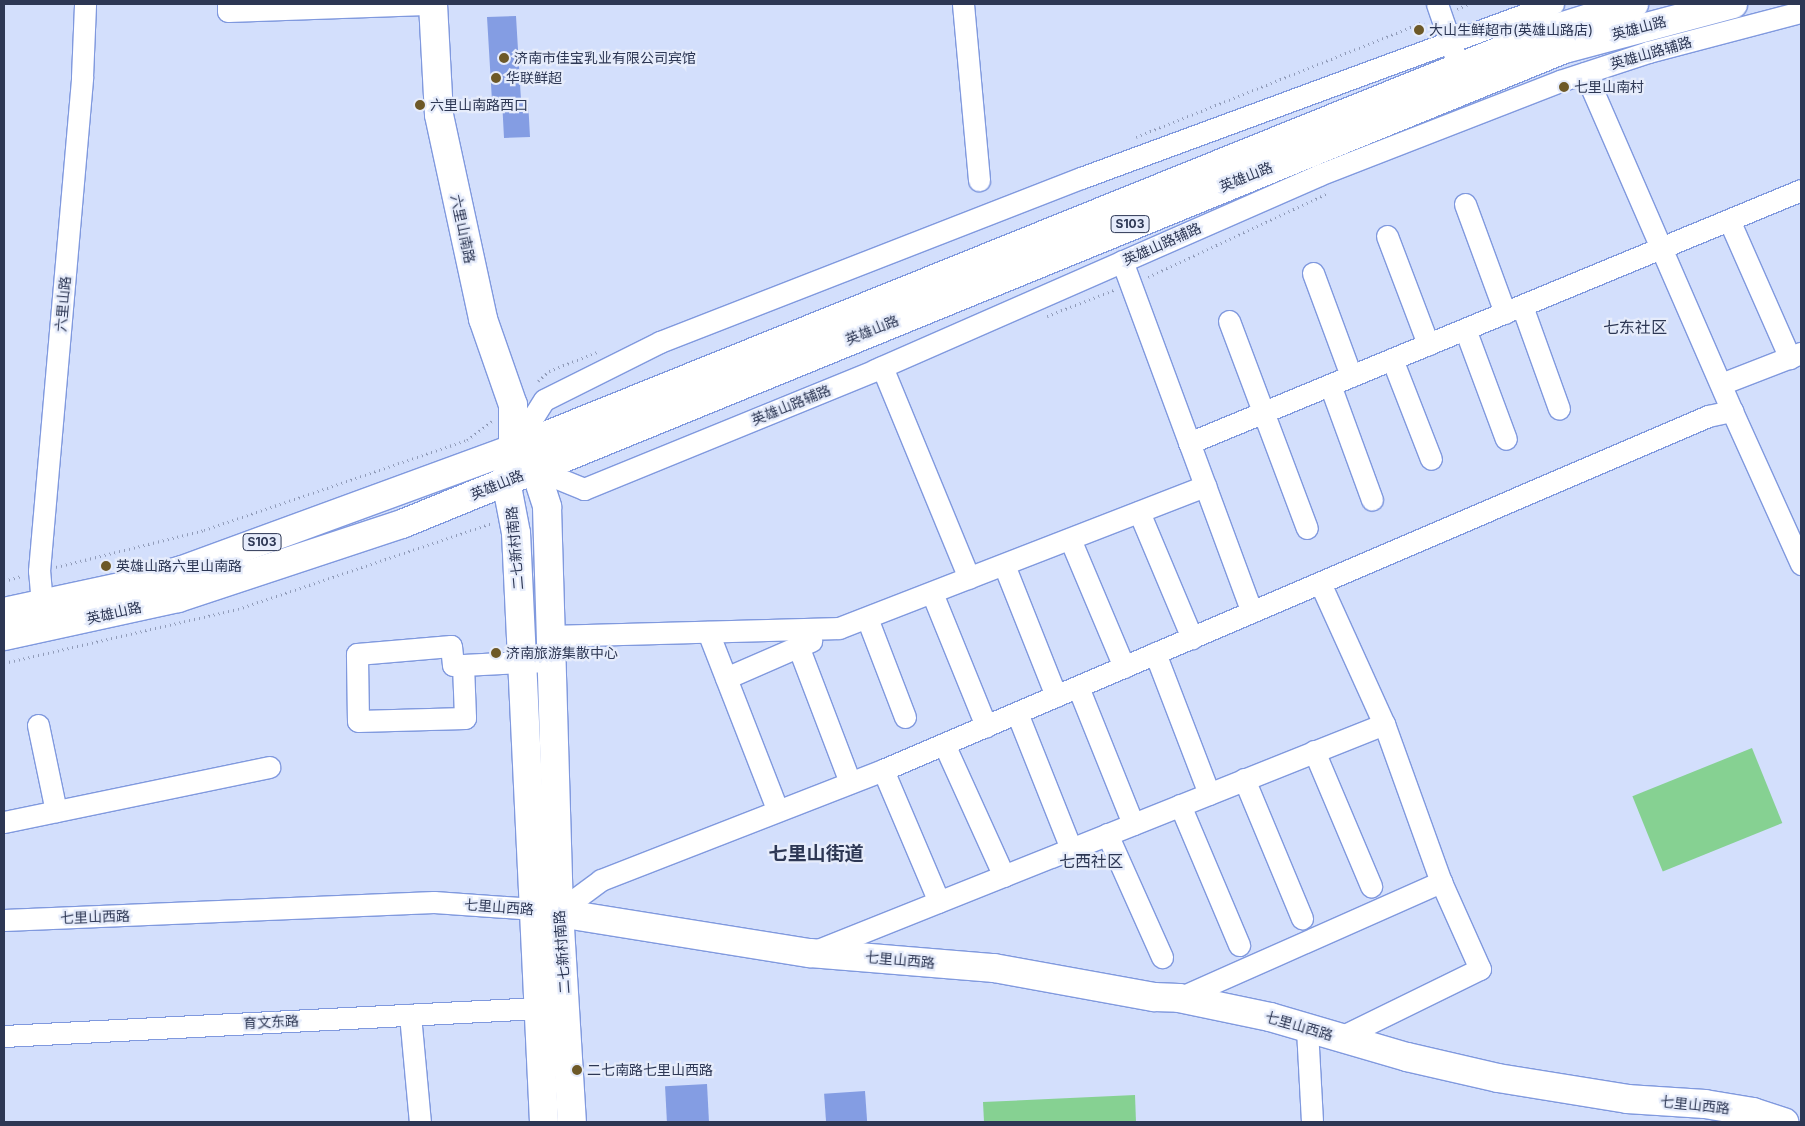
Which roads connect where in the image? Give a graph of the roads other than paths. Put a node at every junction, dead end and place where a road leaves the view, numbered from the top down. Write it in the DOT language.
graph roads {
  1 [pos="84,4"];
  2 [pos="228,4"];
  3 [pos="433,4"];
  4 [pos="963,4"];
  5 [pos="1437,4"];
  6 [pos="1553,4"];
  7 [pos="1634,4"];
  8 [pos="1733,4"];
  9 [pos="1801,12"];
  10 [pos="1449,42"];
  11 [pos="1459,67"];
  12 [pos="1585,73"];
  13 [pos="980,180"];
  14 [pos="1799,197"];
  15 [pos="1465,204"];
  16 [pos="1729,220"];
  17 [pos="1387,236"];
  18 [pos="1663,248"];
  19 [pos="1122,261"];
  20 [pos="1312,273"];
  21 [pos="1513,309"];
  22 [pos="1229,321"];
  23 [pos="1465,329"];
  24 [pos="1428,344"];
  25 [pos="1796,356"];
  26 [pos="1392,359"];
  27 [pos="882,367"];
  28 [pos="1351,376"];
  29 [pos="1721,384"];
  30 [pos="1330,385"];
  31 [pos="1560,409"];
  32 [pos="1263,412"];
  33 [pos="1732,412"];
  34 [pos="1506,439"];
  35 [pos="1189,443"];
  36 [pos="514,449"];
  37 [pos="1431,459"];
  38 [pos="535,469"];
  39 [pos="506,481"];
  40 [pos="1205,486"];
  41 [pos="1372,500"];
  42 [pos="1139,512"];
  43 [pos="1307,528"];
  44 [pos="1070,539"];
  45 [pos="1801,564"];
  46 [pos="1004,565"];
  47 [pos="969,578"];
  48 [pos="1320,583"];
  49 [pos="932,593"];
  50 [pos="42,604"];
  51 [pos="4,612"];
  52 [pos="1252,612"];
  53 [pos="867,618"];
  54 [pos="839,628"];
  55 [pos="708,632"];
  56 [pos="4,636"];
  57 [pos="1192,638"];
  58 [pos="798,646"];
  59 [pos="551,648"];
  60 [pos="1155,653"];
  61 [pos="521,662"];
  62 [pos="463,665"];
  63 [pos="1124,667"];
  64 [pos="726,678"];
  65 [pos="1078,687"];
  66 [pos="1056,696"];
  67 [pos="1017,713"];
  68 [pos="905,717"];
  69 [pos="1384,724"];
  70 [pos="38,725"];
  71 [pos="986,726"];
  72 [pos="944,744"];
  73 [pos="1314,751"];
  74 [pos="269,767"];
  75 [pos="883,770"];
  76 [pos="1244,779"];
  77 [pos="850,782"];
  78 [pos="1209,794"];
  79 [pos="1180,805"];
  80 [pos="777,809"];
  81 [pos="56,811"];
  82 [pos="4,822"];
  83 [pos="1133,824"];
  84 [pos="1107,834"];
  85 [pos="1071,849"];
  86 [pos="1004,876"];
  87 [pos="1441,882"];
  88 [pos="1371,886"];
  89 [pos="939,902"];
  90 [pos="547,910"];
  91 [pos="1302,918"];
  92 [pos="4,920"];
  93 [pos="1238,945"];
  94 [pos="810,953"];
  95 [pos="1162,957"];
  96 [pos="1179,998"];
  97 [pos="539,1008"];
  98 [pos="410,1015"];
  99 [pos="1307,1029"];
  100 [pos="4,1036"];
  101 [pos="1339,1038"];
  102 [pos="420,1122"];
  103 [pos="544,1122"];
  104 [pos="572,1122"];
  105 [pos="1312,1122"];
  106 [pos="1784,1122"];
  1 -- 50 [label="street, 六里山路"];
  2 -- 3 [label="street"];
  3 -- 36 [label="main road, 六里山南路"];
  4 -- 13 [label="street"];
  5 -- 10 [label="street"];
  6 -- 10 [label="street"];
  7 -- 11 [label="main road, 英雄山路 / S103"];
  8 -- 38 [label="main road, 英雄山路 / S103"];
  9 -- 12 [label="street, 英雄山路辅路"];
  10 -- 11 [label="street"];
  10 -- 36 [label="street"];
  11 -- 36 [label="main road, 英雄山路 / S103"];
  12 -- 18 [label="street"];
  12 -- 19 [label="street, 英雄山路辅路"];
  14 -- 16 [label="street"];
  15 -- 21 [label="street"];
  16 -- 18 [label="street"];
  16 -- 25 [label="street"];
  17 -- 24 [label="street"];
  18 -- 21 [label="street"];
  18 -- 29 [label="street"];
  19 -- 27 [label="street, 英雄山路辅路"];
  19 -- 35 [label="street"];
  20 -- 28 [label="street"];
  21 -- 23 [label="street"];
  21 -- 31 [label="street"];
  22 -- 32 [label="street"];
  23 -- 24 [label="street"];
  23 -- 34 [label="street"];
  24 -- 26 [label="street"];
  25 -- 29 [label="street"];
  26 -- 28 [label="street"];
  26 -- 37 [label="street"];
  27 -- 38 [label="street, 英雄山路辅路"];
  27 -- 47 [label="street"];
  28 -- 30 [label="street"];
  29 -- 33 [label="street"];
  30 -- 32 [label="street"];
  30 -- 41 [label="street"];
  32 -- 35 [label="street"];
  32 -- 43 [label="street"];
  33 -- 45 [label="street"];
  33 -- 48 [label="street"];
  35 -- 40 [label="street"];
  36 -- 38 [label="main road, 二七新村南路"];
  36 -- 39 [label="main road, 二七新村南路"];
  36 -- 50 [label="main road, 英雄山路 / S103"];
  38 -- 39 [label="main road, 英雄山路 / S103"];
  38 -- 59 [label="main road, 二七新村南路"];
  39 -- 56 [label="main road, 英雄山路 / S103"];
  39 -- 61 [label="main road, 二七新村南路"];
  40 -- 42 [label="street"];
  40 -- 52 [label="street"];
  42 -- 44 [label="street"];
  42 -- 57 [label="street"];
  44 -- 46 [label="street"];
  44 -- 63 [label="street"];
  46 -- 47 [label="street"];
  46 -- 66 [label="street"];
  47 -- 49 [label="street"];
  48 -- 52 [label="street"];
  48 -- 69 [label="street"];
  49 -- 53 [label="street"];
  49 -- 71 [label="street"];
  50 -- 51 [label="main road, 英雄山路 / S103"];
  52 -- 57 [label="street"];
  53 -- 54 [label="street"];
  53 -- 68 [label="street"];
  54 -- 55 [label="street"];
  54 -- 58 [label="street"];
  55 -- 59 [label="street"];
  55 -- 64 [label="street"];
  57 -- 60 [label="street"];
  58 -- 64 [label="street"];
  58 -- 77 [label="street"];
  59 -- 61 [label="street"];
  59 -- 90 [label="main road, 二七新村南路"];
  60 -- 63 [label="street"];
  60 -- 78 [label="street"];
  61 -- 62 [label="street"];
  61 -- 90 [label="main road, 二七新村南路"];
  62 -- 62 [label="street"];
  63 -- 65 [label="street"];
  64 -- 80 [label="street"];
  65 -- 66 [label="street"];
  65 -- 83 [label="street"];
  66 -- 67 [label="street"];
  67 -- 71 [label="street"];
  67 -- 85 [label="street"];
  69 -- 73 [label="street"];
  69 -- 87 [label="street"];
  70 -- 81 [label="street"];
  71 -- 72 [label="street"];
  72 -- 75 [label="street"];
  72 -- 86 [label="street"];
  73 -- 76 [label="street"];
  73 -- 88 [label="street"];
  74 -- 81 [label="street"];
  75 -- 77 [label="street"];
  75 -- 89 [label="street"];
  76 -- 78 [label="street"];
  76 -- 91 [label="street"];
  77 -- 80 [label="street"];
  78 -- 79 [label="street"];
  79 -- 83 [label="street"];
  79 -- 93 [label="street"];
  80 -- 90 [label="street"];
  81 -- 82 [label="street"];
  83 -- 84 [label="street"];
  84 -- 85 [label="street"];
  84 -- 95 [label="street"];
  85 -- 86 [label="street"];
  86 -- 89 [label="street"];
  87 -- 96 [label="street"];
  87 -- 101 [label="street"];
  89 -- 94 [label="street"];
  90 -- 92 [label="street, 七里山西路"];
  90 -- 94 [label="main road, 七里山西路"];
  90 -- 97 [label="main road, 二七新村南路"];
  90 -- 104 [label="main road, 二七新村南路"];
  94 -- 96 [label="main road, 七里山西路"];
  96 -- 99 [label="main road, 七里山西路"];
  97 -- 98 [label="street, 育文东路"];
  97 -- 103 [label="main road, 二七新村南路"];
  98 -- 100 [label="street, 育文东路"];
  98 -- 102 [label="street"];
  99 -- 101 [label="main road, 七里山西路"];
  99 -- 105 [label="street"];
  101 -- 106 [label="main road, 七里山西路"];
}
